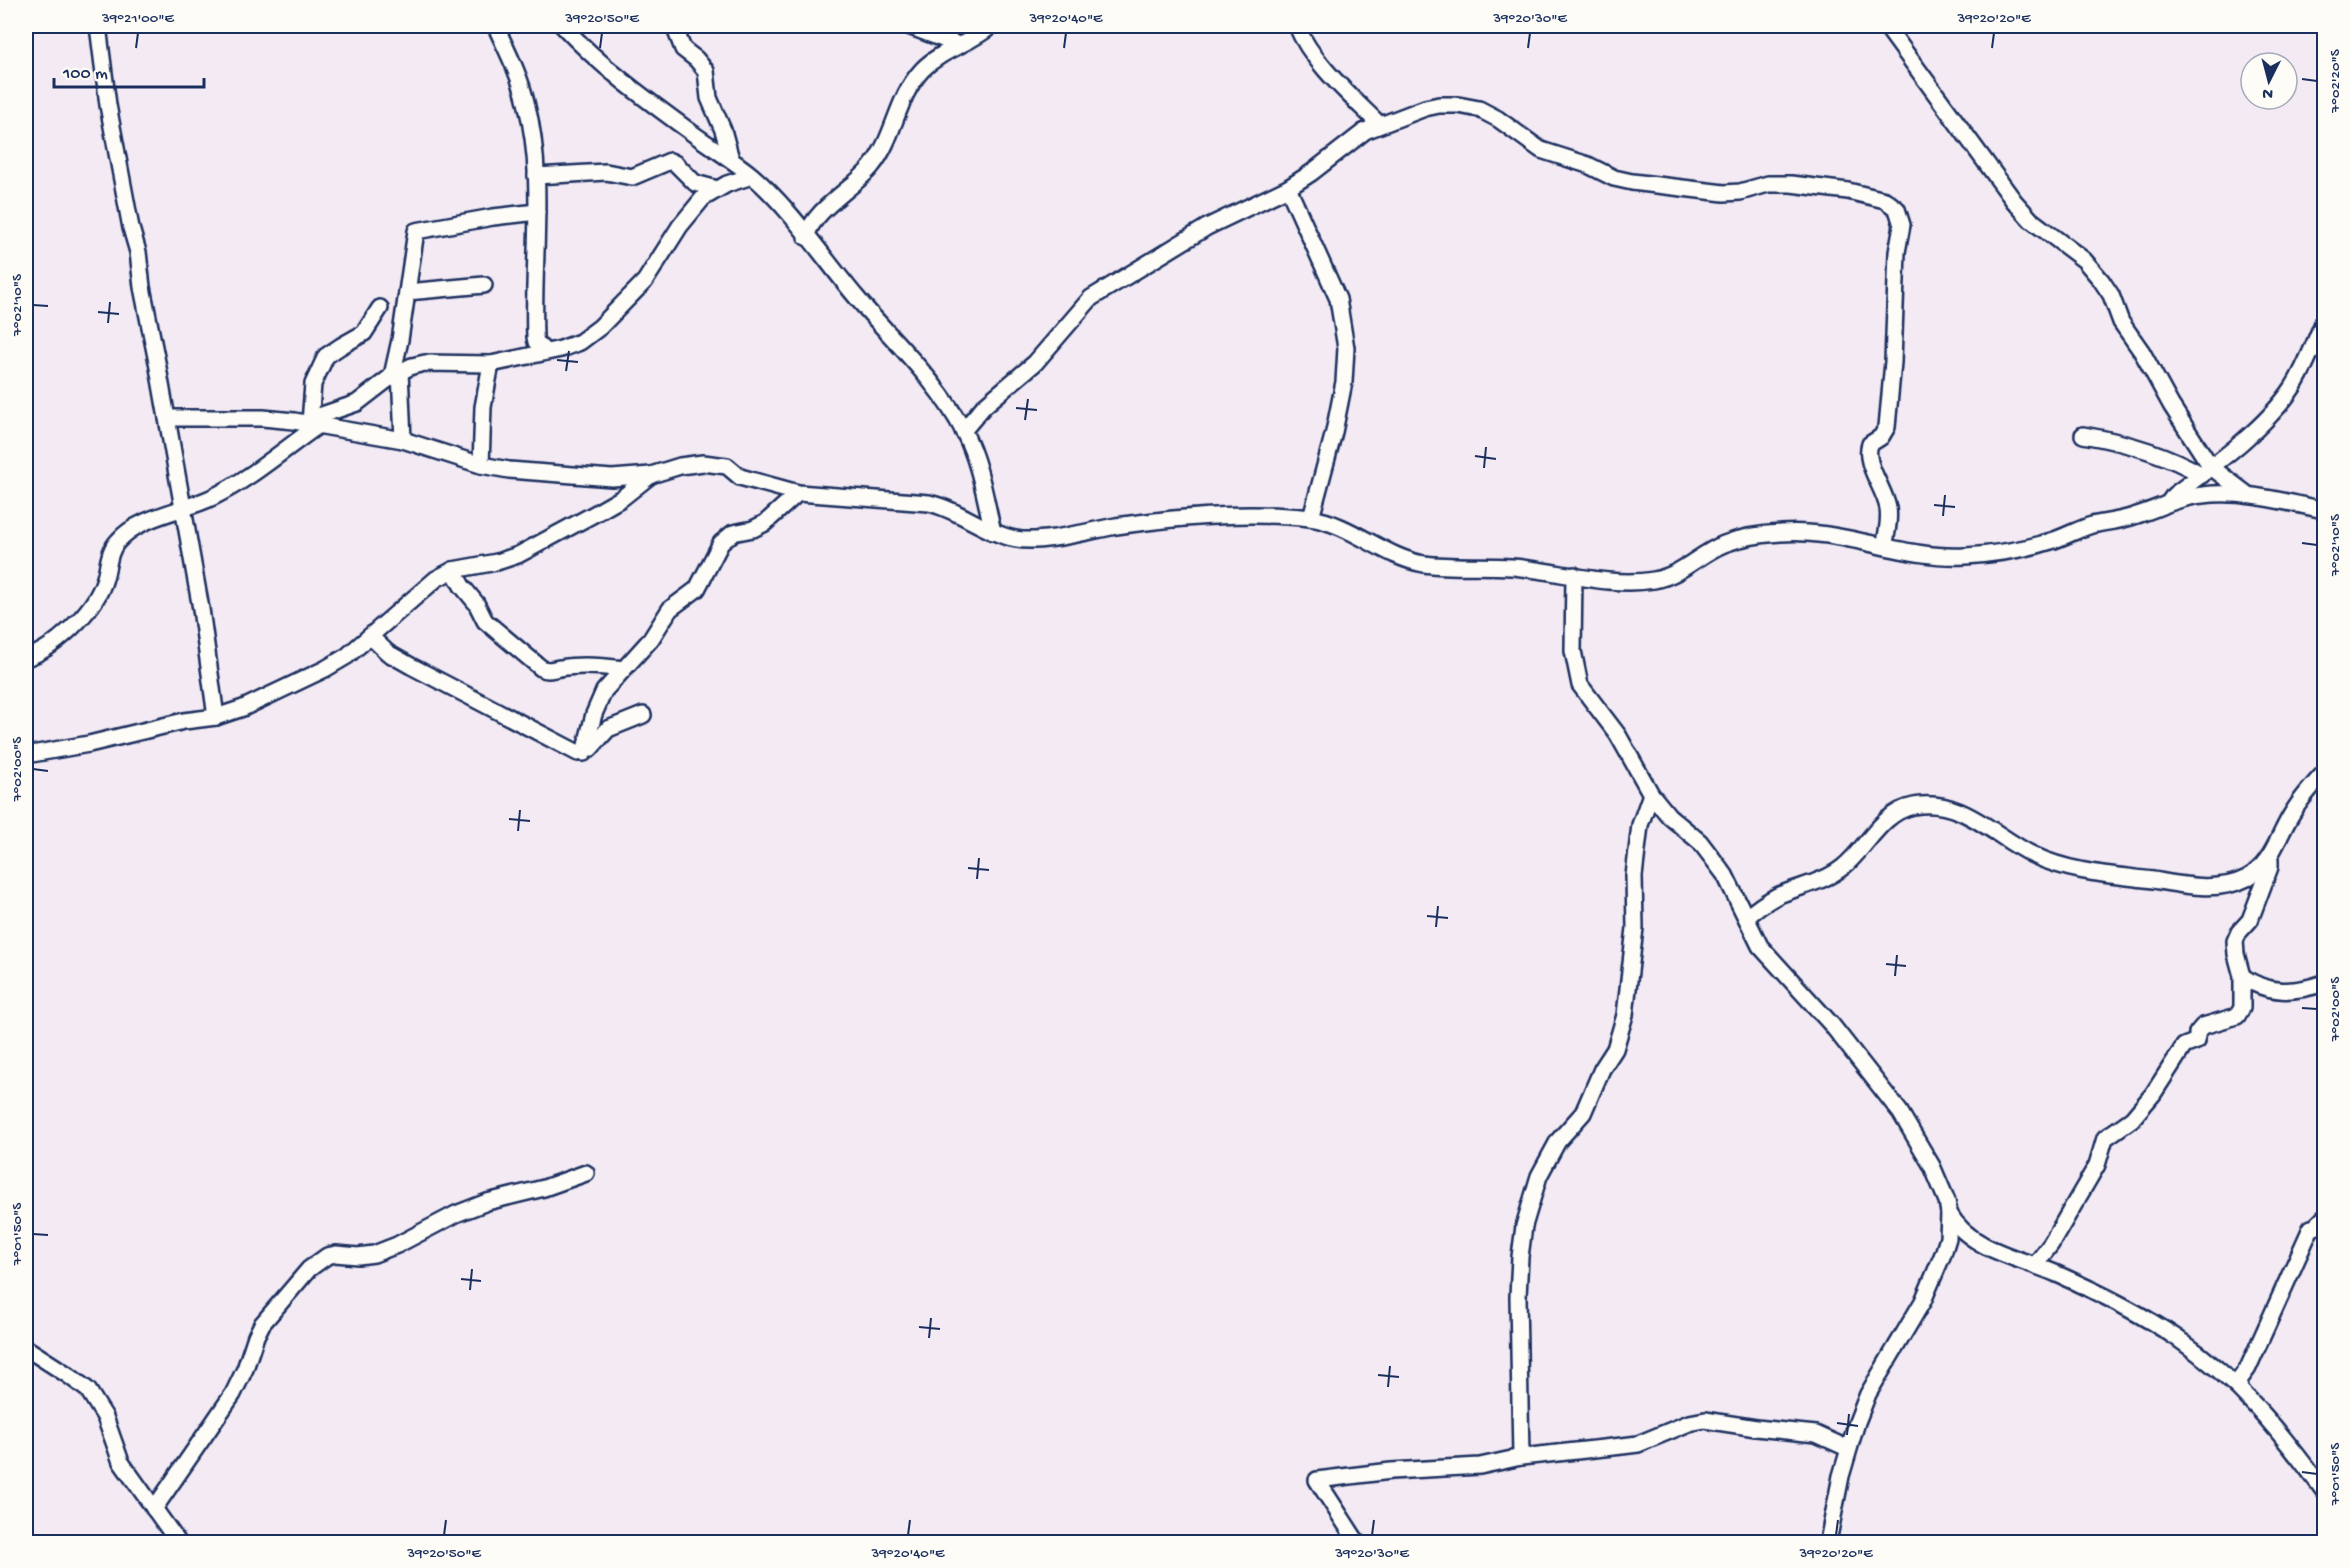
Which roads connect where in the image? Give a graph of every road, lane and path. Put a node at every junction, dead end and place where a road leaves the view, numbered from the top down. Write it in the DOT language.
graph roads {
  1 [pos="98,26"];
  2 [pos="563,26"];
  3 [pos="674,26"];
  4 [pos="908,26"];
  5 [pos="991,26"];
  6 [pos="1297,26"];
  7 [pos="1886,26"];
  8 [pos="497,29"];
  9 [pos="959,45"];
  10 [pos="1380,125"];
  11 [pos="731,159"];
  12 [pos="536,176"];
  13 [pos="752,176"];
  14 [pos="1288,188"];
  15 [pos="717,189"];
  16 [pos="537,212"];
  17 [pos="806,237"];
  18 [pos="484,285"];
  19 [pos="407,292"];
  20 [pos="380,308"];
  21 [pos="2325,321"];
  22 [pos="545,352"];
  23 [pos="491,364"];
  24 [pos="396,374"];
  25 [pos="167,418"];
  26 [pos="313,422"];
  27 [pos="963,431"];
  28 [pos="2083,435"];
  29 [pos="403,440"];
  30 [pos="481,465"];
  31 [pos="2206,471"];
  32 [pos="651,475"];
  33 [pos="798,493"];
  34 [pos="2252,497"];
  35 [pos="2168,504"];
  36 [pos="183,508"];
  37 [pos="2325,510"];
  38 [pos="1311,518"];
  39 [pos="993,532"];
  40 [pos="1884,546"];
  41 [pos="453,570"];
  42 [pos="1574,575"];
  43 [pos="370,637"];
  44 [pos="26,658"];
  45 [pos="623,669"];
  46 [pos="643,715"];
  47 [pos="216,717"];
  48 [pos="584,753"];
  49 [pos="26,755"];
  50 [pos="2325,773"];
  51 [pos="1651,794"];
  52 [pos="2270,857"];
  53 [pos="1747,917"];
  54 [pos="2242,976"];
  55 [pos="2325,983"];
  56 [pos="586,1173"];
  57 [pos="1949,1212"];
  58 [pos="2317,1224"];
  59 [pos="2035,1265"];
  60 [pos="26,1348"];
  61 [pos="2239,1387"];
  62 [pos="1847,1448"];
  63 [pos="1521,1457"];
  64 [pos="2325,1491"];
  65 [pos="154,1509"];
  66 [pos="178,1542"];
  67 [pos="1357,1542"];
  68 [pos="1828,1542"];
  1 -- 25 [label="street"];
  2 -- 11 [label="street"];
  3 -- 11 [label="street"];
  4 -- 9 [label="street"];
  5 -- 9 [label="street"];
  6 -- 10 [label="street"];
  7 -- 31 [label="street"];
  8 -- 12 [label="street"];
  9 -- 17 [label="street"];
  10 -- 14 [label="street"];
  10 -- 40 [label="street"];
  11 -- 13 [label="street"];
  12 -- 15 [label="street"];
  12 -- 16 [label="street"];
  13 -- 15 [label="street"];
  13 -- 17 [label="street"];
  14 -- 27 [label="street"];
  14 -- 38 [label="street"];
  15 -- 22 [label="street"];
  16 -- 19 [label="street"];
  16 -- 22 [label="street"];
  17 -- 27 [label="street"];
  18 -- 19 [label="street"];
  19 -- 24 [label="street"];
  20 -- 26 [label="street"];
  21 -- 31 [label="street"];
  22 -- 23 [label="street"];
  23 -- 24 [label="street"];
  23 -- 30 [label="street"];
  24 -- 26 [label="street"];
  24 -- 29 [label="street"];
  25 -- 26 [label="street"];
  25 -- 36 [label="street"];
  26 -- 29 [label="street"];
  26 -- 36 [label="street"];
  27 -- 39 [label="street"];
  28 -- 31 [label="street"];
  29 -- 30 [label="street"];
  30 -- 32 [label="street"];
  31 -- 34 [label="street"];
  31 -- 35 [label="street"];
  32 -- 33 [label="street"];
  32 -- 41 [label="street"];
  33 -- 39 [label="street"];
  33 -- 45 [label="street"];
  34 -- 35 [label="street"];
  34 -- 37 [label="street"];
  35 -- 40 [label="street"];
  36 -- 44 [label="street"];
  36 -- 47 [label="street"];
  38 -- 39 [label="street"];
  38 -- 42 [label="street"];
  40 -- 42 [label="street"];
  41 -- 43 [label="street"];
  41 -- 45 [label="street"];
  42 -- 51 [label="street"];
  43 -- 47 [label="street"];
  43 -- 48 [label="street"];
  45 -- 48 [label="street"];
  46 -- 48 [label="street"];
  47 -- 49 [label="street"];
  50 -- 52 [label="street"];
  51 -- 53 [label="street"];
  51 -- 63 [label="street"];
  52 -- 53 [label="street"];
  52 -- 54 [label="street"];
  53 -- 57 [label="street"];
  54 -- 55 [label="street"];
  54 -- 59 [label="street"];
  56 -- 65 [label="street"];
  57 -- 59 [label="street"];
  57 -- 62 [label="street"];
  58 -- 61 [label="street"];
  59 -- 61 [label="street"];
  60 -- 65 [label="street"];
  61 -- 64 [label="street"];
  62 -- 63 [label="street"];
  62 -- 68 [label="street"];
  63 -- 67 [label="street"];
  65 -- 66 [label="street"];
}
